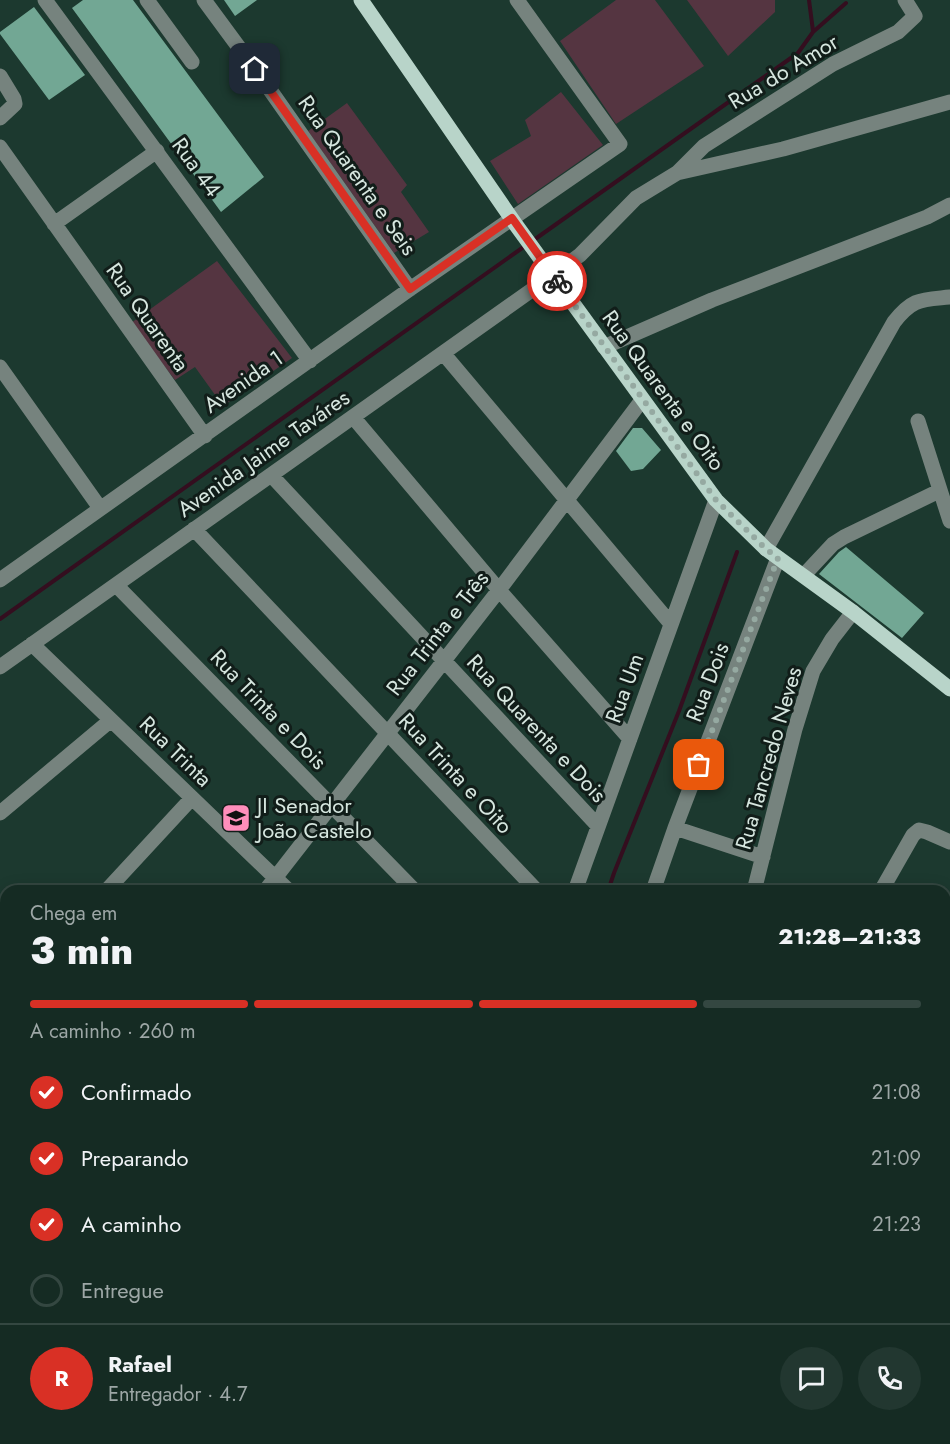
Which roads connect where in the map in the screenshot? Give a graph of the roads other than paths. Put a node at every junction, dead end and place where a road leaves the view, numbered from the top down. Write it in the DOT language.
graph roads {
  1 [pos="45,0"];
  2 [pos="147,0"];
  3 [pos="204,0"];
  4 [pos="361,0"];
  5 [pos="517,0"];
  6 [pos="905,0"];
  7 [pos="192,62"];
  8 [pos="0,76"];
  9 [pos="950,102"];
  10 [pos="1,116"];
  11 [pos="0,147"];
  12 [pos="157,151"];
  13 [pos="676,173"];
  14 [pos="950,205"];
  15 [pos="514,222"];
  16 [pos="54,224"];
  17 [pos="553,275"];
  18 [pos="410,289"];
  19 [pos="950,297"];
  20 [pos="604,347"];
  21 [pos="443,353"];
  22 [pos="310,361"];
  23 [pos="0,367"];
  24 [pos="642,400"];
  25 [pos="353,417"];
  26 [pos="918,421"];
  27 [pos="205,436"];
  28 [pos="271,475"];
  29 [pos="939,491"];
  30 [pos="567,500"];
  31 [pos="716,500"];
  32 [pos="100,508"];
  33 [pos="950,521"];
  34 [pos="194,529"];
  35 [pos="772,553"];
  36 [pos="804,575"];
  37 [pos="0,580"];
  38 [pos="116,585"];
  39 [pos="499,590"];
  40 [pos="853,612"];
  41 [pos="671,624"];
  42 [pos="32,644"];
  43 [pos="444,660"];
  44 [pos="0,667"];
  45 [pos="950,689"];
  46 [pos="111,720"];
  47 [pos="387,733"];
  48 [pos="630,739"];
  49 [pos="192,798"];
  50 [pos="331,805"];
  51 [pos="0,813"];
  52 [pos="598,826"];
  53 [pos="675,828"];
  54 [pos="950,842"];
  55 [pos="763,857"];
  56 [pos="275,878"];
  57 [pos="112,885"];
  58 [pos="270,885"];
  59 [pos="283,885"];
  60 [pos="409,885"];
  61 [pos="531,885"];
  62 [pos="576,885"];
  63 [pos="655,885"];
  64 [pos="756,885"];
  65 [pos="884,885"];
  1 -- 12 [label="street, Rua 44"];
  2 -- 7 [label="street"];
  3 -- 18 [label="street, Rua Quarenta e Seis"];
  4 -- 15 [label="main road, Rua Quarenta e Oito"];
  5 -- 15 [label="street, Avenida 1"];
  6 -- 13 [label="street, Rua do Amor"];
  8 -- 10 [label="street"];
  9 -- 13 [label="street"];
  11 -- 16 [label="street, Rua Quarenta"];
  12 -- 16 [label="street"];
  12 -- 22 [label="street, Rua 44"];
  13 -- 17 [label="street, Avenida Jaime Taváres"];
  14 -- 20 [label="street"];
  15 -- 17 [label="main road, Rua Quarenta e Oito"];
  15 -- 18 [label="street, Avenida 1"];
  16 -- 27 [label="street, Rua Quarenta"];
  17 -- 20 [label="main road, Rua Quarenta e Oito"];
  17 -- 21 [label="street, Avenida Jaime Taváres"];
  18 -- 22 [label="street, Avenida 1"];
  19 -- 35 [label="street, Rua Dois"];
  20 -- 24 [label="main road, Rua Quarenta e Oito"];
  21 -- 25 [label="street, Avenida Jaime Taváres"];
  21 -- 30 [label="street"];
  22 -- 27 [label="street, Avenida 1"];
  23 -- 32 [label="street"];
  24 -- 30 [label="street, Rua Trinta e Três"];
  24 -- 31 [label="main road, Rua Quarenta e Oito"];
  25 -- 28 [label="street, Avenida Jaime Taváres"];
  25 -- 39 [label="street"];
  26 -- 29 [label="street"];
  27 -- 32 [label="street, Avenida 1"];
  28 -- 34 [label="street, Avenida Jaime Taváres"];
  28 -- 43 [label="street, Rua Quarenta e Dois"];
  29 -- 33 [label="street"];
  29 -- 36 [label="street"];
  30 -- 39 [label="street, Rua Trinta e Três"];
  30 -- 41 [label="street"];
  31 -- 35 [label="main road, Rua Quarenta e Oito"];
  31 -- 41 [label="street, Rua Um"];
  32 -- 37 [label="street, Avenida 1"];
  34 -- 38 [label="street, Avenida Jaime Taváres"];
  34 -- 47 [label="street, Rua Trinta e Oito"];
  35 -- 36 [label="main road, Rua Quarenta e Oito"];
  35 -- 53 [label="street, Rua Dois"];
  36 -- 40 [label="main road, Rua Quarenta e Oito"];
  38 -- 42 [label="street, Avenida Jaime Taváres"];
  38 -- 50 [label="street, Rua Trinta e Dois"];
  39 -- 43 [label="street, Rua Trinta e Três"];
  39 -- 48 [label="street"];
  40 -- 45 [label="main road, Rua Quarenta e Oito"];
  40 -- 55 [label="street, Rua Tancredo Neves"];
  41 -- 48 [label="street, Rua Um"];
  42 -- 44 [label="street, Avenida Jaime Taváres"];
  42 -- 46 [label="street, Rua Trinta"];
  43 -- 47 [label="street, Rua Trinta e Três"];
  43 -- 52 [label="street, Rua Quarenta e Dois"];
  46 -- 49 [label="street, Rua Trinta"];
  46 -- 51 [label="street"];
  47 -- 50 [label="street, Rua Trinta e Três"];
  47 -- 61 [label="street, Rua Trinta e Oito"];
  48 -- 52 [label="street, Rua Um"];
  49 -- 56 [label="street, Rua Trinta"];
  49 -- 57 [label="street"];
  50 -- 56 [label="street, Rua Trinta e Três"];
  50 -- 60 [label="street, Rua Trinta e Dois"];
  52 -- 62 [label="street, Rua Um"];
  53 -- 55 [label="street"];
  53 -- 63 [label="street, Rua Dois"];
  54 -- 65 [label="street"];
  55 -- 64 [label="street, Rua Tancredo Neves"];
  56 -- 58 [label="street, Rua Trinta e Três"];
  56 -- 59 [label="street, Rua Trinta"];
}
